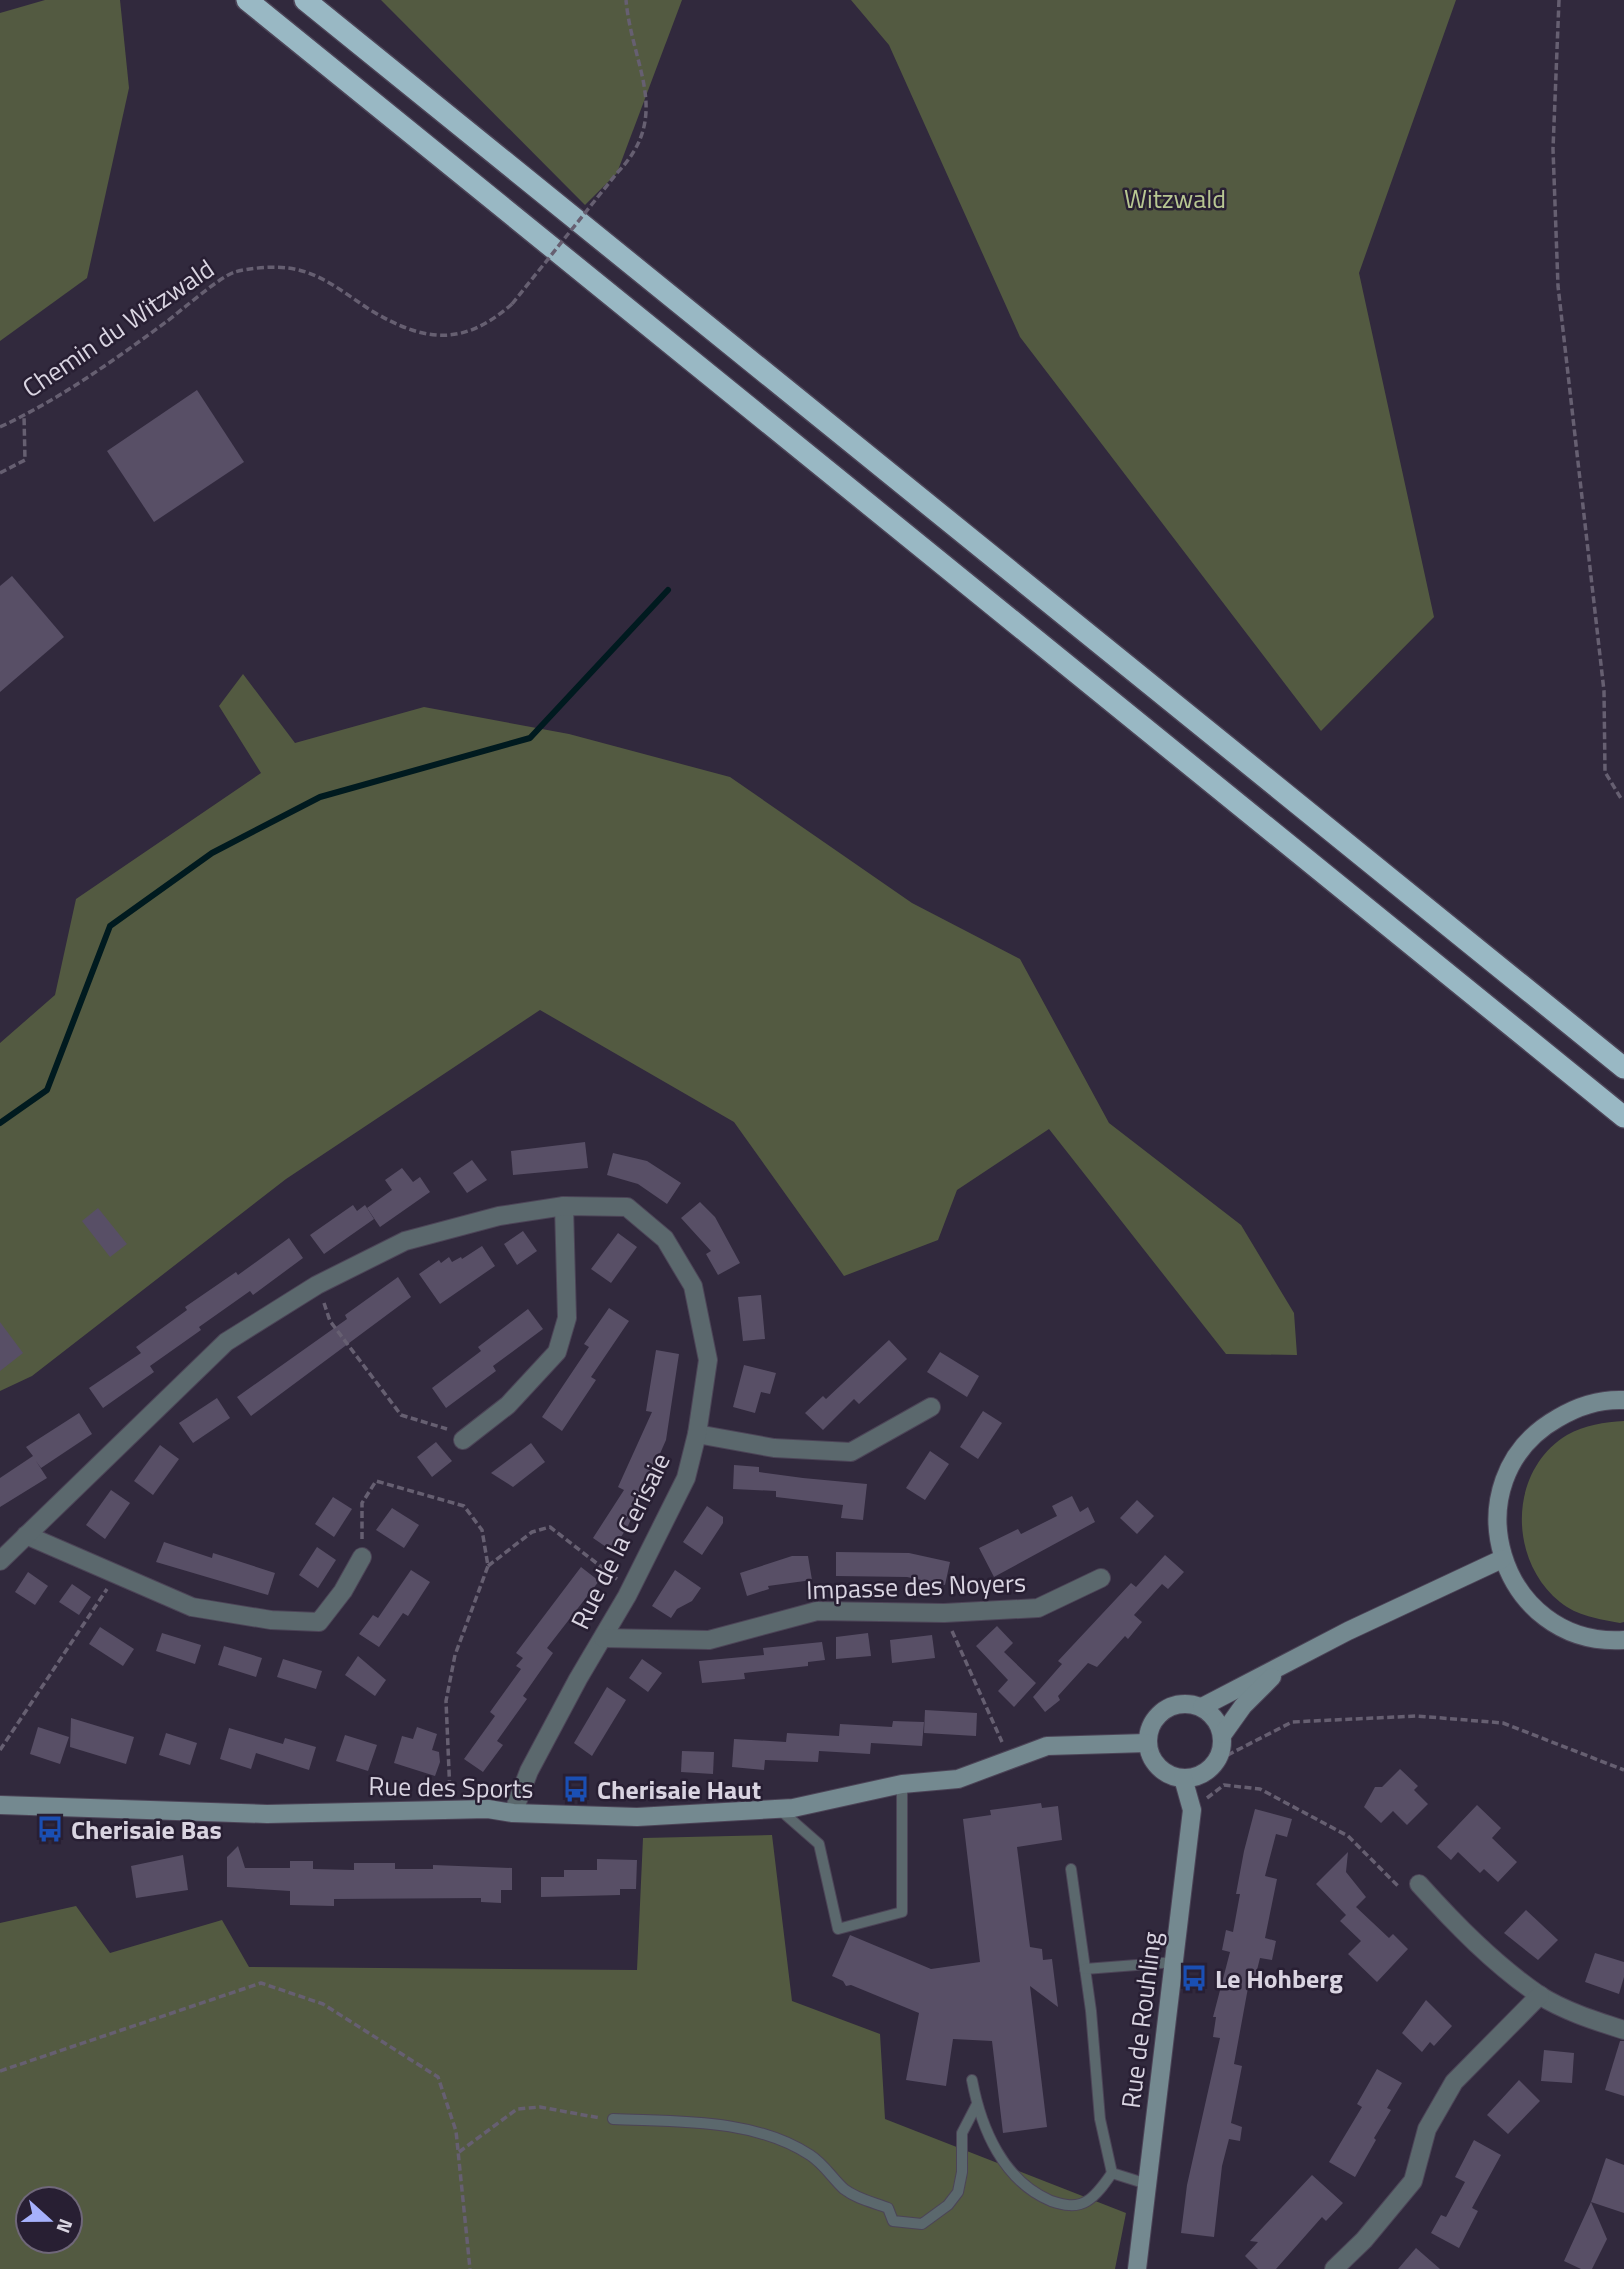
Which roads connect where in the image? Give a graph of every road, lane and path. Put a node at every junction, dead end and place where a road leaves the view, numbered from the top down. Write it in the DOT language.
graph roads {
  1 [pos="241,0"];
  2 [pos="247,0"];
  3 [pos="305,0"];
  4 [pos="626,0"];
  5 [pos="1559,0"];
  6 [pos="267,17"];
  7 [pos="24,415"];
  8 [pos="0,427"];
  9 [pos="0,473"];
  10 [pos="1623,801"];
  11 [pos="1624,1068"];
  12 [pos="1624,1117"];
  13 [pos="564,1206"];
  14 [pos="317,1285"];
  15 [pos="1624,1400"];
  16 [pos="932,1407"];
  17 [pos="697,1434"];
  18 [pos="463,1440"];
  19 [pos="26,1535"];
  20 [pos="362,1557"];
  21 [pos="1502,1559"];
  22 [pos="0,1561"];
  23 [pos="488,1566"];
  24 [pos="115,1576"];
  25 [pos="1101,1578"];
  26 [pos="627,1597"];
  27 [pos="944,1613"];
  28 [pos="603,1638"];
  29 [pos="1624,1640"];
  30 [pos="1290,1661"];
  31 [pos="1202,1707"];
  32 [pos="1223,1734"];
  33 [pos="1146,1743"];
  34 [pos="0,1750"];
  35 [pos="1217,1760"];
  36 [pos="1006,1761"];
  37 [pos="1624,1770"];
  38 [pos="1183,1779"];
  39 [pos="902,1784"];
  40 [pos="0,1805"];
  41 [pos="779,1809"];
  42 [pos="451,1810"];
  43 [pos="1192,1810"];
  44 [pos="513,1813"];
  45 [pos="1070,1869"];
  46 [pos="1419,1885"];
  47 [pos="1175,1962"];
  48 [pos="1085,1969"];
  49 [pos="1540,1995"];
  50 [pos="1624,2030"];
  51 [pos="0,2071"];
  52 [pos="972,2080"];
  53 [pos="977,2104"];
  54 [pos="613,2119"];
  55 [pos="458,2153"];
  56 [pos="1112,2173"];
  57 [pos="1147,2184"];
  58 [pos="470,2269"];
  59 [pos="1137,2269"];
  60 [pos="1334,2269"];
  1 -- 6 [label="highway"];
  2 -- 6 [label="highway"];
  3 -- 11 [label="highway"];
  4 -- 7 [label="path, Chemin du Witzwald, bridge"];
  5 -- 10 [label="path"];
  6 -- 12 [label="highway"];
  7 -- 8 [label="path, Chemin du Witzwald"];
  7 -- 9 [label="path"];
  13 -- 14 [label="street, Rue de la Cerisaie"];
  13 -- 17 [label="street, Rue de la Cerisaie"];
  13 -- 18 [label="street"];
  14 -- 18 [label="path"];
  14 -- 19 [label="street, Rue de la Cerisaie"];
  15 -- 21 [label="street"];
  16 -- 17 [label="street"];
  17 -- 26 [label="street, Rue de la Cerisaie"];
  19 -- 22 [label="street, Rue de la Cerisaie"];
  19 -- 24 [label="street"];
  20 -- 23 [label="path"];
  20 -- 24 [label="street"];
  21 -- 29 [label="street"];
  21 -- 30 [label="street"];
  23 -- 26 [label="path"];
  23 -- 42 [label="path"];
  24 -- 34 [label="path"];
  25 -- 27 [label="street, Impasse des Noyers"];
  26 -- 28 [label="street, Rue de la Cerisaie"];
  27 -- 28 [label="street, Impasse des Noyers"];
  27 -- 36 [label="path"];
  28 -- 44 [label="street, Rue de la Cerisaie"];
  30 -- 31 [label="street"];
  30 -- 32 [label="street"];
  31 -- 32 [label="street"];
  31 -- 33 [label="street"];
  32 -- 35 [label="street"];
  33 -- 36 [label="street, Rue des Sports"];
  33 -- 38 [label="street"];
  35 -- 37 [label="path"];
  35 -- 38 [label="street"];
  36 -- 39 [label="street, Rue des Sports"];
  38 -- 43 [label="street, Rue de Rouhling"];
  39 -- 41 [label="street, Rue des Sports"];
  39 -- 41 [label="lane"];
  40 -- 42 [label="street, Rue des Sports"];
  41 -- 44 [label="street, Rue des Sports"];
  42 -- 44 [label="street, Rue des Sports"];
  43 -- 46 [label="path"];
  43 -- 47 [label="street, Rue de Rouhling"];
  45 -- 48 [label="lane"];
  46 -- 49 [label="street"];
  47 -- 48 [label="lane"];
  47 -- 57 [label="street, Rue de Rouhling"];
  48 -- 56 [label="lane"];
  49 -- 50 [label="street"];
  49 -- 60 [label="street"];
  51 -- 55 [label="path"];
  52 -- 53 [label="lane"];
  53 -- 54 [label="lane"];
  53 -- 56 [label="lane"];
  54 -- 55 [label="path"];
  55 -- 58 [label="path"];
  56 -- 57 [label="lane"];
  57 -- 59 [label="street, Rue de Rouhling"];
}
